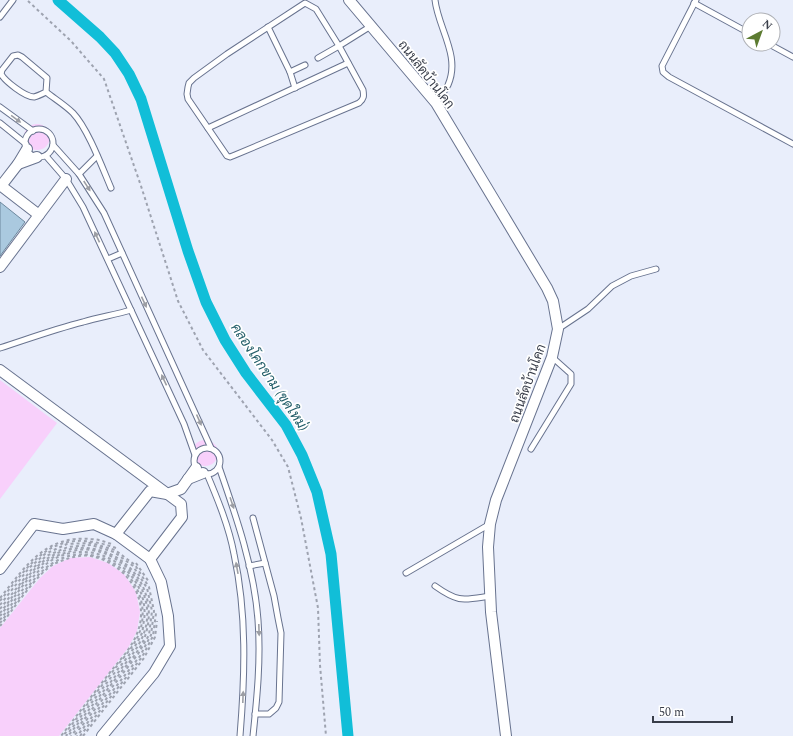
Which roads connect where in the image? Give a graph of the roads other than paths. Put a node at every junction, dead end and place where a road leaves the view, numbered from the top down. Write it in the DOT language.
graph roads {
  1 [pos="13,0"];
  2 [pos="349,0"];
  3 [pos="435,0"];
  4 [pos="695,2"];
  5 [pos="0,17"];
  6 [pos="371,26"];
  7 [pos="268,27"];
  8 [pos="741,28"];
  9 [pos="339,46"];
  10 [pos="781,50"];
  11 [pos="793,57"];
  12 [pos="318,58"];
  13 [pos="348,63"];
  14 [pos="305,64"];
  15 [pos="290,72"];
  16 [pos="295,88"];
  17 [pos="46,92"];
  18 [pos="436,103"];
  19 [pos="0,107"];
  20 [pos="0,123"];
  21 [pos="208,128"];
  22 [pos="33,131"];
  23 [pos="793,144"];
  24 [pos="53,145"];
  25 [pos="26,146"];
  26 [pos="41,156"];
  27 [pos="98,156"];
  28 [pos="18,164"];
  29 [pos="79,174"];
  30 [pos="66,179"];
  31 [pos="1,186"];
  32 [pos="111,188"];
  33 [pos="39,215"];
  34 [pos="122,253"];
  35 [pos="108,259"];
  36 [pos="0,267"];
  37 [pos="656,269"];
  38 [pos="131,310"];
  39 [pos="558,329"];
  40 [pos="0,348"];
  41 [pos="552,357"];
  42 [pos="0,370"];
  43 [pos="211,448"];
  44 [pos="531,449"];
  45 [pos="195,455"];
  46 [pos="219,466"];
  47 [pos="202,472"];
  48 [pos="181,489"];
  49 [pos="167,494"];
  50 [pos="181,504"];
  51 [pos="253,518"];
  52 [pos="490,524"];
  53 [pos="116,534"];
  54 [pos="150,559"];
  55 [pos="265,563"];
  56 [pos="249,566"];
  57 [pos="0,569"];
  58 [pos="406,573"];
  59 [pos="435,586"];
  60 [pos="490,596"];
  61 [pos="255,714"];
  62 [pos="102,736"];
  63 [pos="240,736"];
  64 [pos="253,736"];
  65 [pos="506,736"];
  1 -- 5 [label="lane"];
  2 -- 6 [label="street, ถนนลัดบ้านโคก"];
  3 -- 18 [label="lane"];
  4 -- 8 [label="lane"];
  4 -- 23 [label="lane"];
  6 -- 9 [label="lane"];
  6 -- 18 [label="street, ถนนลัดบ้านโคก"];
  7 -- 9 [label="lane"];
  7 -- 15 [label="lane"];
  7 -- 21 [label="lane"];
  9 -- 12 [label="lane"];
  9 -- 13 [label="lane"];
  10 -- 11 [label="lane"];
  13 -- 16 [label="lane"];
  13 -- 21 [label="lane"];
  14 -- 15 [label="lane"];
  15 -- 16 [label="lane"];
  16 -- 21 [label="lane"];
  17 -- 17 [label="lane"];
  17 -- 27 [label="lane"];
  18 -- 39 [label="street, ถนนลัดบ้านโคก"];
  19 -- 22 [label="lane, one-way"];
  20 -- 25 [label="lane"];
  22 -- 24 [label="lane"];
  22 -- 25 [label="lane"];
  24 -- 26 [label="lane"];
  24 -- 29 [label="lane"];
  25 -- 26 [label="lane"];
  25 -- 28 [label="street"];
  26 -- 28 [label="street"];
  26 -- 30 [label="lane"];
  27 -- 29 [label="lane"];
  27 -- 32 [label="lane"];
  28 -- 31 [label="street"];
  29 -- 34 [label="lane, one-way"];
  30 -- 33 [label="street"];
  35 -- 30 [label="lane, one-way"];
  31 -- 33 [label="street"];
  33 -- 36 [label="street"];
  34 -- 35 [label="lane"];
  34 -- 43 [label="lane, one-way"];
  35 -- 38 [label="lane"];
  37 -- 39 [label="lane"];
  38 -- 40 [label="lane"];
  45 -- 38 [label="lane, one-way"];
  39 -- 41 [label="street, ถนนลัดบ้านโคก"];
  41 -- 44 [label="lane"];
  41 -- 52 [label="street, ถนนลัดบ้านโคก"];
  42 -- 49 [label="street"];
  43 -- 45 [label="lane"];
  43 -- 46 [label="lane"];
  45 -- 47 [label="lane"];
  46 -- 47 [label="lane"];
  46 -- 56 [label="lane, one-way"];
  47 -- 48 [label="street"];
  63 -- 47 [label="lane, one-way"];
  48 -- 49 [label="street"];
  48 -- 50 [label="street"];
  49 -- 50 [label="street"];
  49 -- 53 [label="street"];
  50 -- 54 [label="street"];
  51 -- 55 [label="lane"];
  52 -- 58 [label="lane"];
  52 -- 60 [label="street, ถนนลัดบ้านโคก"];
  53 -- 54 [label="street"];
  53 -- 57 [label="street"];
  54 -- 62 [label="street"];
  55 -- 56 [label="lane"];
  55 -- 61 [label="lane"];
  56 -- 61 [label="lane, one-way"];
  59 -- 60 [label="lane"];
  60 -- 65 [label="street, ถนนลัดบ้านโคก"];
  61 -- 64 [label="lane"];
}
